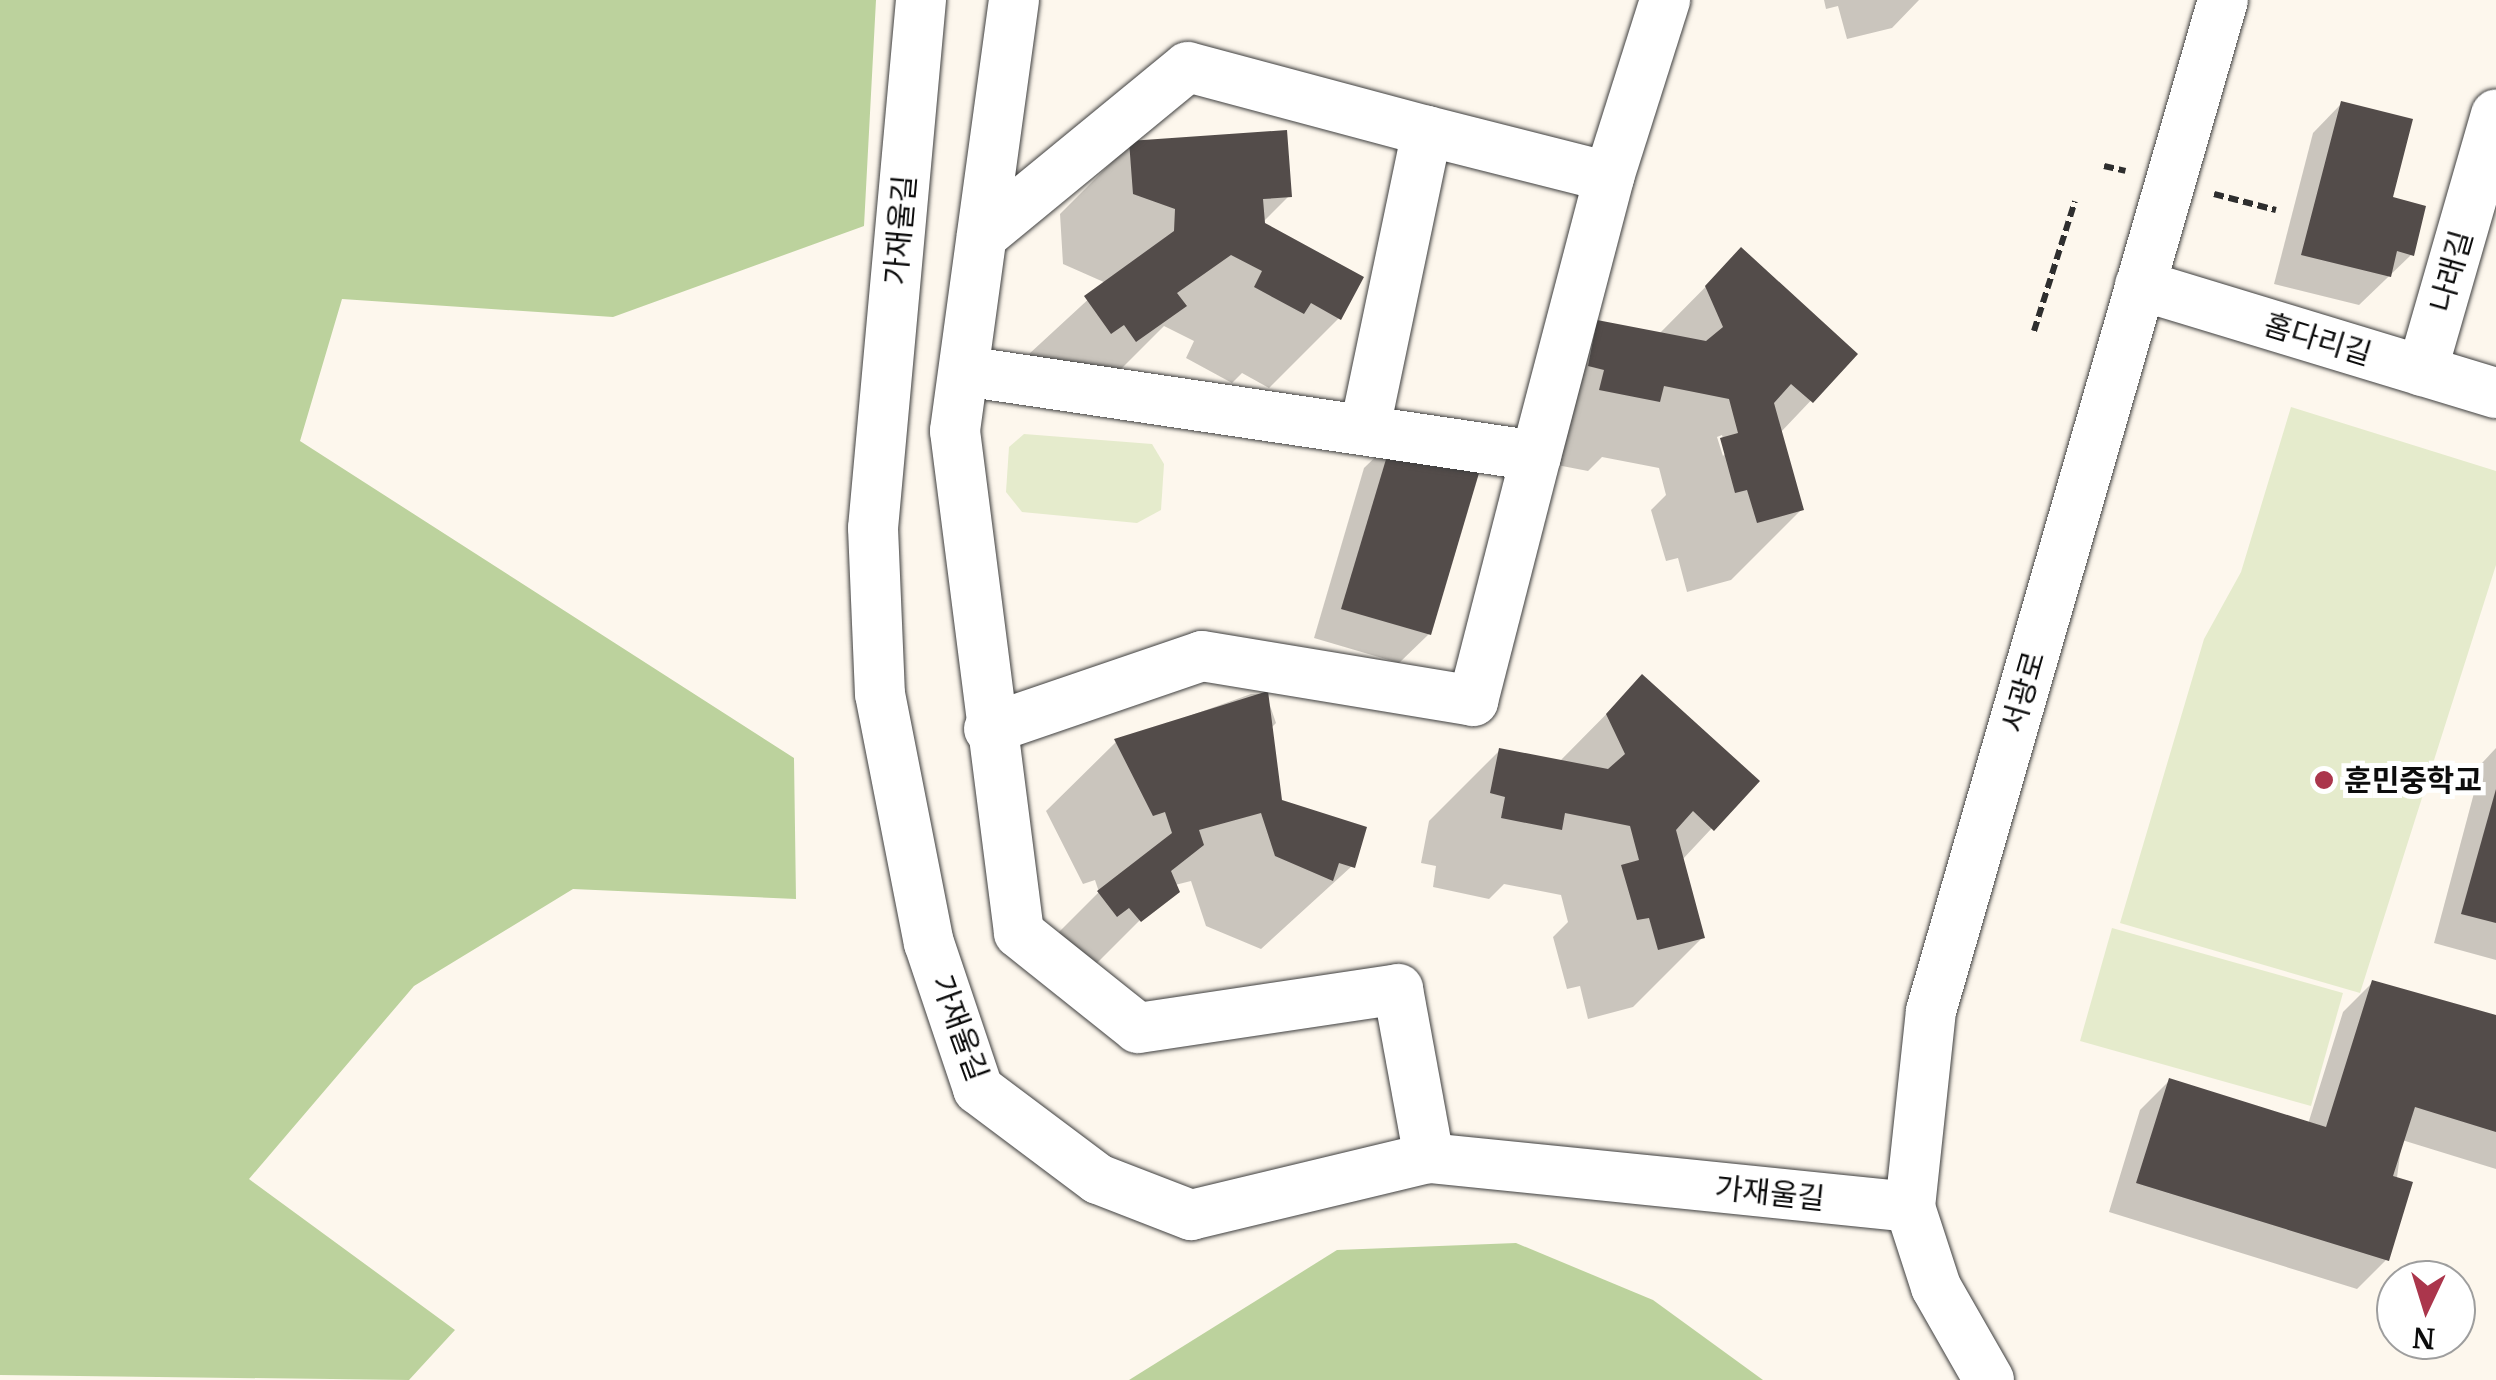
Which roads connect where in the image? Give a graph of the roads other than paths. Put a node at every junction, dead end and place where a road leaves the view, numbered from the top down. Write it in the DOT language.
graph roads {
  1 [pos="921,0"];
  2 [pos="1014,0"];
  3 [pos="1664,0"];
  4 [pos="2223,0"];
  5 [pos="2496,114"];
  6 [pos="1427,131"];
  7 [pos="1609,177"];
  8 [pos="982,236"];
  9 [pos="2140,285"];
  10 [pos="964,371"];
  11 [pos="2422,371"];
  12 [pos="2496,393"];
  13 [pos="1366,424"];
  14 [pos="1536,456"];
  15 [pos="989,729"];
  16 [pos="1428,1158"];
  17 [pos="1910,1207"];
  18 [pos="1988,1380"];
  1 -- 16 [label="street, 가재울길"];
  2 -- 8 [label="street"];
  3 -- 7 [label="street"];
  4 -- 9 [label="street, 서광로"];
  5 -- 11 [label="street, 나래길"];
  6 -- 7 [label="street"];
  6 -- 8 [label="street"];
  6 -- 13 [label="street"];
  7 -- 14 [label="street"];
  8 -- 10 [label="street"];
  9 -- 11 [label="street, 홈다리길"];
  9 -- 17 [label="street, 서광로"];
  10 -- 13 [label="street"];
  10 -- 15 [label="street"];
  11 -- 12 [label="street, 홈다리길"];
  13 -- 14 [label="street"];
  14 -- 15 [label="street"];
  15 -- 16 [label="street"];
  16 -- 17 [label="street, 가재울길"];
  17 -- 18 [label="street, 서광로"];
}
